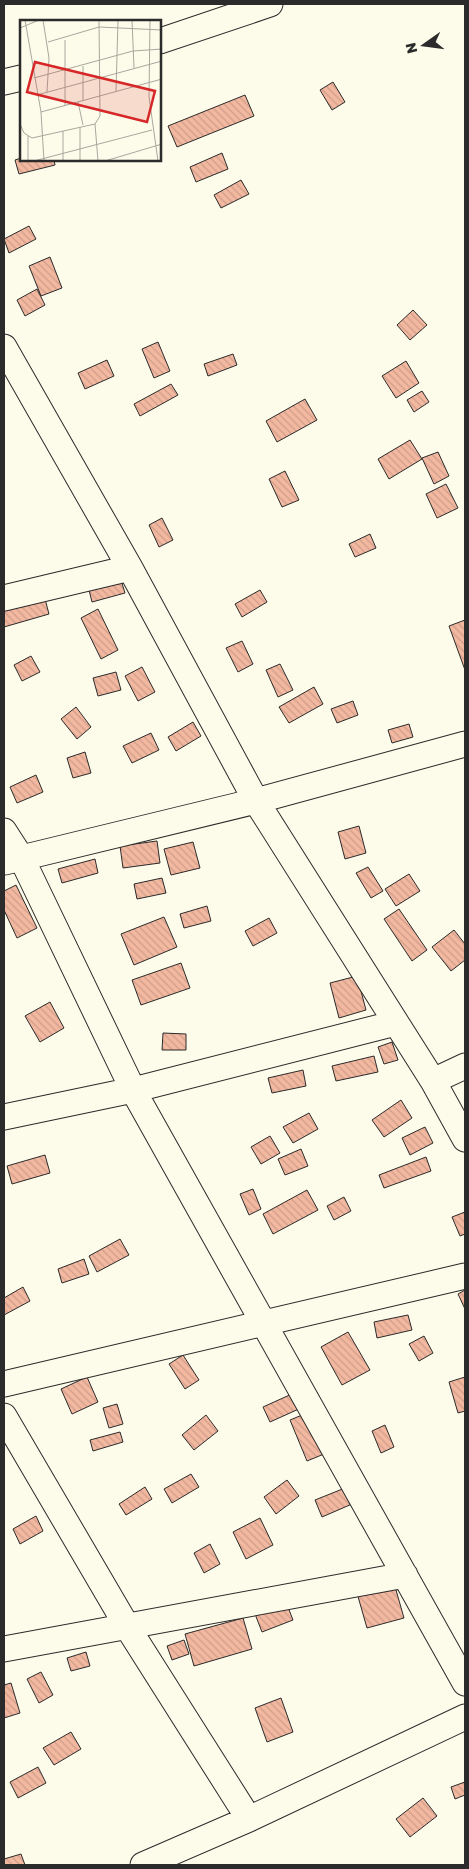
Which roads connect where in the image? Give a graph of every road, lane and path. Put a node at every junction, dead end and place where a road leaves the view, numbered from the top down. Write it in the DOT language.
graph roads {
  1 [pos="270,4"];
  2 [pos="161,41"];
  3 [pos="20,78"];
  4 [pos="4,82"];
  5 [pos="4,347"];
  6 [pos="130,568"];
  7 [pos="4,598"];
  8 [pos="465,744"];
  9 [pos="256,801"];
  10 [pos="4,831"];
  11 [pos="13,860"];
  12 [pos="396,1023"];
  13 [pos="465,1066"];
  14 [pos="433,1081"];
  15 [pos="133,1090"];
  16 [pos="4,1117"];
  17 [pos="465,1139"];
  18 [pos="465,1276"];
  19 [pos="264,1325"];
  20 [pos="4,1384"];
  21 [pos="4,1416"];
  22 [pos="405,1575"];
  23 [pos="128,1628"];
  24 [pos="4,1649"];
  25 [pos="465,1683"];
  26 [pos="465,1717"];
  27 [pos="249,1819"];
  28 [pos="143,1865"];
  1 -- 2 [label="street"];
  3 -- 4 [label="street"];
  5 -- 6 [label="street"];
  6 -- 7 [label="street"];
  6 -- 9 [label="street"];
  8 -- 9 [label="street"];
  9 -- 11 [label="street"];
  9 -- 12 [label="street"];
  10 -- 11 [label="street"];
  11 -- 15 [label="street"];
  12 -- 14 [label="street"];
  12 -- 15 [label="street"];
  13 -- 14 [label="street"];
  14 -- 17 [label="street"];
  15 -- 16 [label="street"];
  15 -- 19 [label="street"];
  18 -- 19 [label="street"];
  19 -- 20 [label="street"];
  19 -- 22 [label="street"];
  21 -- 23 [label="street"];
  22 -- 23 [label="street"];
  22 -- 25 [label="street"];
  23 -- 24 [label="street"];
  23 -- 27 [label="street"];
  26 -- 27 [label="street"];
  27 -- 28 [label="street"];
}
